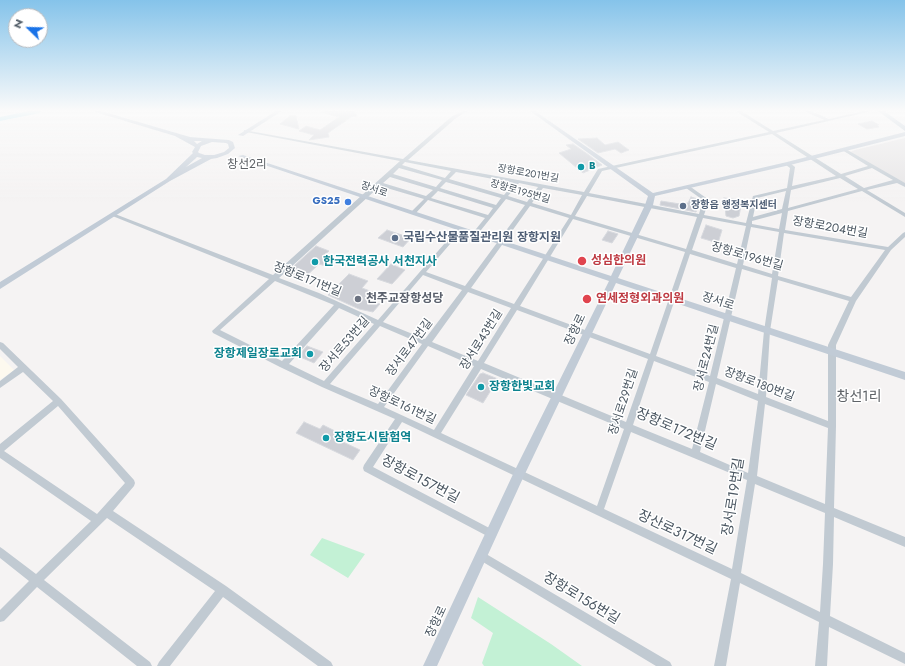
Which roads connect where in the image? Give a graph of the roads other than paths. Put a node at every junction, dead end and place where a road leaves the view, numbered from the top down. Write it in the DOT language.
graph roads {
  1 [pos="191,142"];
  2 [pos="210,142"];
  3 [pos="228,142"];
  4 [pos="236,142"];
  5 [pos="290,142"];
  6 [pos="425,142"];
  7 [pos="576,142"];
  8 [pos="729,142"];
  9 [pos="786,142"];
  10 [pos="872,142"];
  11 [pos="232,146"];
  12 [pos="844,149"];
  13 [pos="197,150"];
  14 [pos="219,156"];
  15 [pos="241,156"];
  16 [pos="209,158"];
  17 [pos="811,158"];
  18 [pos="402,164"];
  19 [pos="788,164"];
  20 [pos="872,166"];
  21 [pos="612,167"];
  22 [pos="455,170"];
  23 [pos="390,174"];
  24 [pos="841,176"];
  25 [pos="168,180"];
  26 [pos="446,180"];
  27 [pos="898,181"];
  28 [pos="517,182"];
  29 [pos="380,184"];
  30 [pos="905,185"];
  31 [pos="542,186"];
  32 [pos="688,187"];
  33 [pos="437,189"];
  34 [pos="789,189"];
  35 [pos="862,189"];
  36 [pos="586,194"];
  37 [pos="652,195"];
  38 [pos="366,197"];
  39 [pos="505,197"];
  40 [pos="428,199"];
  41 [pos="529,204"];
  42 [pos="649,205"];
  43 [pos="497,207"];
  44 [pos="785,210"];
  45 [pos="413,213"];
  46 [pos="905,214"];
  47 [pos="113,215"];
  48 [pos="701,216"];
  49 [pos="572,217"];
  50 [pos="489,218"];
  51 [pos="750,222"];
  52 [pos="460,229"];
  53 [pos="782,231"];
  54 [pos="475,234"];
  55 [pos="905,234"];
  56 [pos="635,235"];
  57 [pos="501,243"];
  58 [pos="889,249"];
  59 [pos="689,251"];
  60 [pos="546,257"];
  61 [pos="738,266"];
  62 [pos="423,273"];
  63 [pos="775,277"];
  64 [pos="274,279"];
  65 [pos="613,280"];
  66 [pos="0,286"];
  67 [pos="467,289"];
  68 [pos="672,299"];
  69 [pos="853,300"];
  70 [pos="338,305"];
  71 [pos="516,307"];
  72 [pos="728,318"];
  73 [pos="379,323"];
  74 [pos="767,331"];
  75 [pos="588,333"];
  76 [pos="427,343"];
  77 [pos="0,345"];
  78 [pos="832,352"];
  79 [pos="652,357"];
  80 [pos="480,364"];
  81 [pos="283,365"];
  82 [pos="23,368"];
  83 [pos="905,376"];
  84 [pos="712,380"];
  85 [pos="0,385"];
  86 [pos="326,385"];
  87 [pos="558,397"];
  88 [pos="762,400"];
  89 [pos="58,402"];
  90 [pos="379,408"];
  91 [pos="400,418"];
  92 [pos="629,426"];
  93 [pos="832,426"];
  94 [pos="435,435"];
  95 [pos="0,449"];
  96 [pos="0,453"];
  97 [pos="695,454"];
  98 [pos="519,474"];
  99 [pos="752,477"];
  100 [pos="828,509"];
  101 [pos="106,512"];
  102 [pos="599,512"];
  103 [pos="98,520"];
  104 [pos="492,534"];
  105 [pos="905,542"];
  106 [pos="0,552"];
  107 [pos="481,556"];
  108 [pos="736,576"];
  109 [pos="36,581"];
  110 [pos="222,590"];
  111 [pos="0,617"];
  112 [pos="823,618"];
  113 [pos="905,659"];
  114 [pos="146,666"];
  115 [pos="163,666"];
  116 [pos="326,666"];
  117 [pos="430,666"];
  118 [pos="666,666"];
  119 [pos="720,666"];
  120 [pos="821,666"];
  1 -- 13 [label="street"];
  2 -- 13 [label="street"];
  3 -- 11 [label="street"];
  4 -- 11 [label="street"];
  5 -- 18 [label="street"];
  6 -- 18 [label="street"];
  7 -- 21 [label="street"];
  8 -- 21 [label="street, 장서로43번길"];
  9 -- 17 [label="street"];
  10 -- 12 [label="street"];
  11 -- 14 [label="street"];
  11 -- 15 [label="street"];
  12 -- 17 [label="street"];
  12 -- 20 [label="street"];
  13 -- 16 [label="street"];
  13 -- 25 [label="street"];
  14 -- 15 [label="street"];
  14 -- 16 [label="street"];
  15 -- 38 [label="street, 장서로"];
  16 -- 25 [label="street"];
  17 -- 19 [label="street"];
  17 -- 24 [label="street"];
  18 -- 22 [label="street, 장항로201번길"];
  18 -- 23 [label="street"];
  18 -- 26 [label="street, 장항로195번길"];
  19 -- 32 [label="street"];
  19 -- 34 [label="street, 장서로19번길"];
  20 -- 24 [label="street"];
  20 -- 27 [label="street"];
  21 -- 36 [label="street, 장서로43번길"];
  21 -- 37 [label="street"];
  22 -- 26 [label="street"];
  22 -- 28 [label="street, 장항로201번길"];
  23 -- 29 [label="street"];
  23 -- 33 [label="street"];
  24 -- 34 [label="street"];
  24 -- 35 [label="street"];
  25 -- 47 [label="street"];
  26 -- 33 [label="street"];
  26 -- 39 [label="street, 장항로195번길"];
  27 -- 30 [label="street"];
  27 -- 35 [label="street"];
  28 -- 31 [label="street, 장항로201번길"];
  28 -- 39 [label="street"];
  29 -- 38 [label="street"];
  29 -- 40 [label="street"];
  31 -- 36 [label="street, 장항로201번길"];
  31 -- 41 [label="street"];
  32 -- 37 [label="street"];
  32 -- 48 [label="street, 장서로29번길"];
  33 -- 40 [label="street"];
  33 -- 43 [label="street"];
  34 -- 44 [label="street, 장서로19번길"];
  34 -- 51 [label="street, 장서로24번길"];
  35 -- 44 [label="street"];
  35 -- 46 [label="street"];
  36 -- 42 [label="street, 장항로201번길"];
  36 -- 49 [label="street, 장서로43번길"];
  37 -- 42 [label="street, 장항로"];
  38 -- 45 [label="street, 장서로"];
  38 -- 64 [label="street"];
  39 -- 41 [label="street, 장항로195번길"];
  39 -- 43 [label="street"];
  40 -- 45 [label="street"];
  40 -- 50 [label="street"];
  41 -- 49 [label="street, 장항로195번길"];
  41 -- 57 [label="street"];
  42 -- 48 [label="street, 장항로204번길"];
  42 -- 56 [label="street, 장항로"];
  43 -- 50 [label="street"];
  44 -- 51 [label="street"];
  44 -- 53 [label="street, 장서로19번길"];
  45 -- 52 [label="street, 장서로"];
  47 -- 64 [label="street, 장항로171번길"];
  47 -- 66 [label="street"];
  48 -- 51 [label="street, 장항로204번길"];
  48 -- 59 [label="street, 장서로29번길"];
  49 -- 56 [label="street, 장항로195번길"];
  49 -- 60 [label="street, 장서로43번길"];
  50 -- 54 [label="street"];
  51 -- 53 [label="street, 장항로204번길"];
  51 -- 61 [label="street, 장서로24번길"];
  52 -- 54 [label="street, 장서로"];
  52 -- 62 [label="street, 장서로53번길"];
  53 -- 58 [label="street, 장항로204번길"];
  53 -- 63 [label="street, 장서로19번길"];
  54 -- 57 [label="street, 장서로"];
  55 -- 58 [label="street"];
  56 -- 59 [label="street, 장항로196번길"];
  56 -- 65 [label="street, 장항로"];
  57 -- 60 [label="street, 장서로"];
  57 -- 67 [label="street, 장서로47번길"];
  58 -- 69 [label="street"];
  59 -- 61 [label="street, 장항로196번길"];
  59 -- 68 [label="street, 장서로29번길"];
  60 -- 65 [label="street, 장서로"];
  60 -- 71 [label="street, 장서로43번길"];
  61 -- 63 [label="street, 장항로196번길"];
  61 -- 72 [label="street, 장서로24번길"];
  62 -- 67 [label="street, 장항로180번길"];
  62 -- 73 [label="street, 장서로53번길"];
  63 -- 69 [label="street, 장항로196번길"];
  63 -- 74 [label="street, 장서로19번길"];
  64 -- 70 [label="street, 장항로171번길"];
  64 -- 81 [label="street, 장항로161번길"];
  65 -- 68 [label="street, 장서로"];
  65 -- 75 [label="street, 장항로"];
  67 -- 71 [label="street, 장항로180번길"];
  67 -- 76 [label="street, 장서로47번길"];
  68 -- 72 [label="street, 장서로"];
  68 -- 79 [label="street, 장서로29번길"];
  69 -- 78 [label="street"];
  70 -- 73 [label="street, 장항로171번길"];
  70 -- 81 [label="street"];
  71 -- 75 [label="street, 장항로180번길"];
  71 -- 80 [label="street, 장서로43번길"];
  72 -- 74 [label="street, 장서로"];
  72 -- 84 [label="street, 장서로24번길"];
  73 -- 76 [label="street, 장항로171번길"];
  73 -- 86 [label="street, 장서로53번길"];
  74 -- 78 [label="street, 장서로"];
  74 -- 88 [label="street, 장서로19번길"];
  75 -- 79 [label="street, 장항로180번길"];
  75 -- 87 [label="street, 장항로"];
  76 -- 80 [label="street, 장항로171번길"];
  76 -- 90 [label="street, 장서로47번길"];
  77 -- 82 [label="street"];
  78 -- 83 [label="street, 장서로"];
  78 -- 93 [label="street"];
  79 -- 84 [label="street, 장항로180번길"];
  79 -- 92 [label="street, 장서로29번길"];
  80 -- 87 [label="street, 장항로171번길"];
  80 -- 94 [label="street, 장서로43번길"];
  81 -- 86 [label="street, 장항로161번길"];
  82 -- 85 [label="street"];
  82 -- 89 [label="street"];
  84 -- 88 [label="street, 장항로180번길"];
  84 -- 97 [label="street, 장서로24번길"];
  86 -- 90 [label="street, 장항로161번길"];
  87 -- 92 [label="street, 장항로172번길"];
  87 -- 98 [label="street, 장항로"];
  88 -- 93 [label="street, 장항로180번길"];
  88 -- 99 [label="street, 장서로19번길"];
  89 -- 95 [label="street"];
  89 -- 101 [label="street"];
  90 -- 91 [label="street, 장항로161번길"];
  91 -- 94 [label="street, 장항로161번길"];
  91 -- 104 [label="street, 장항로157번길"];
  92 -- 97 [label="street, 장항로172번길"];
  92 -- 102 [label="street, 장서로29번길"];
  93 -- 100 [label="street"];
  94 -- 98 [label="street, 장항로161번길"];
  96 -- 103 [label="street"];
  97 -- 99 [label="street, 장항로172번길"];
  98 -- 102 [label="street, 장산로317번길"];
  98 -- 104 [label="street, 장항로"];
  99 -- 100 [label="street, 장항로172번길"];
  99 -- 108 [label="street, 장서로19번길"];
  100 -- 105 [label="street, 장항로172번길"];
  100 -- 112 [label="street"];
  101 -- 103 [label="street"];
  101 -- 110 [label="street"];
  102 -- 108 [label="street, 장산로317번길"];
  103 -- 109 [label="street"];
  104 -- 107 [label="street, 장항로"];
  106 -- 109 [label="street"];
  107 -- 117 [label="street, 장항로"];
  107 -- 118 [label="street, 장항로156번길"];
  108 -- 112 [label="street, 장산로317번길"];
  108 -- 119 [label="street, 장서로19번길"];
  109 -- 111 [label="street"];
  109 -- 114 [label="street"];
  110 -- 115 [label="street"];
  110 -- 116 [label="street"];
  112 -- 113 [label="street, 장산로317번길"];
  112 -- 120 [label="street"];
}
